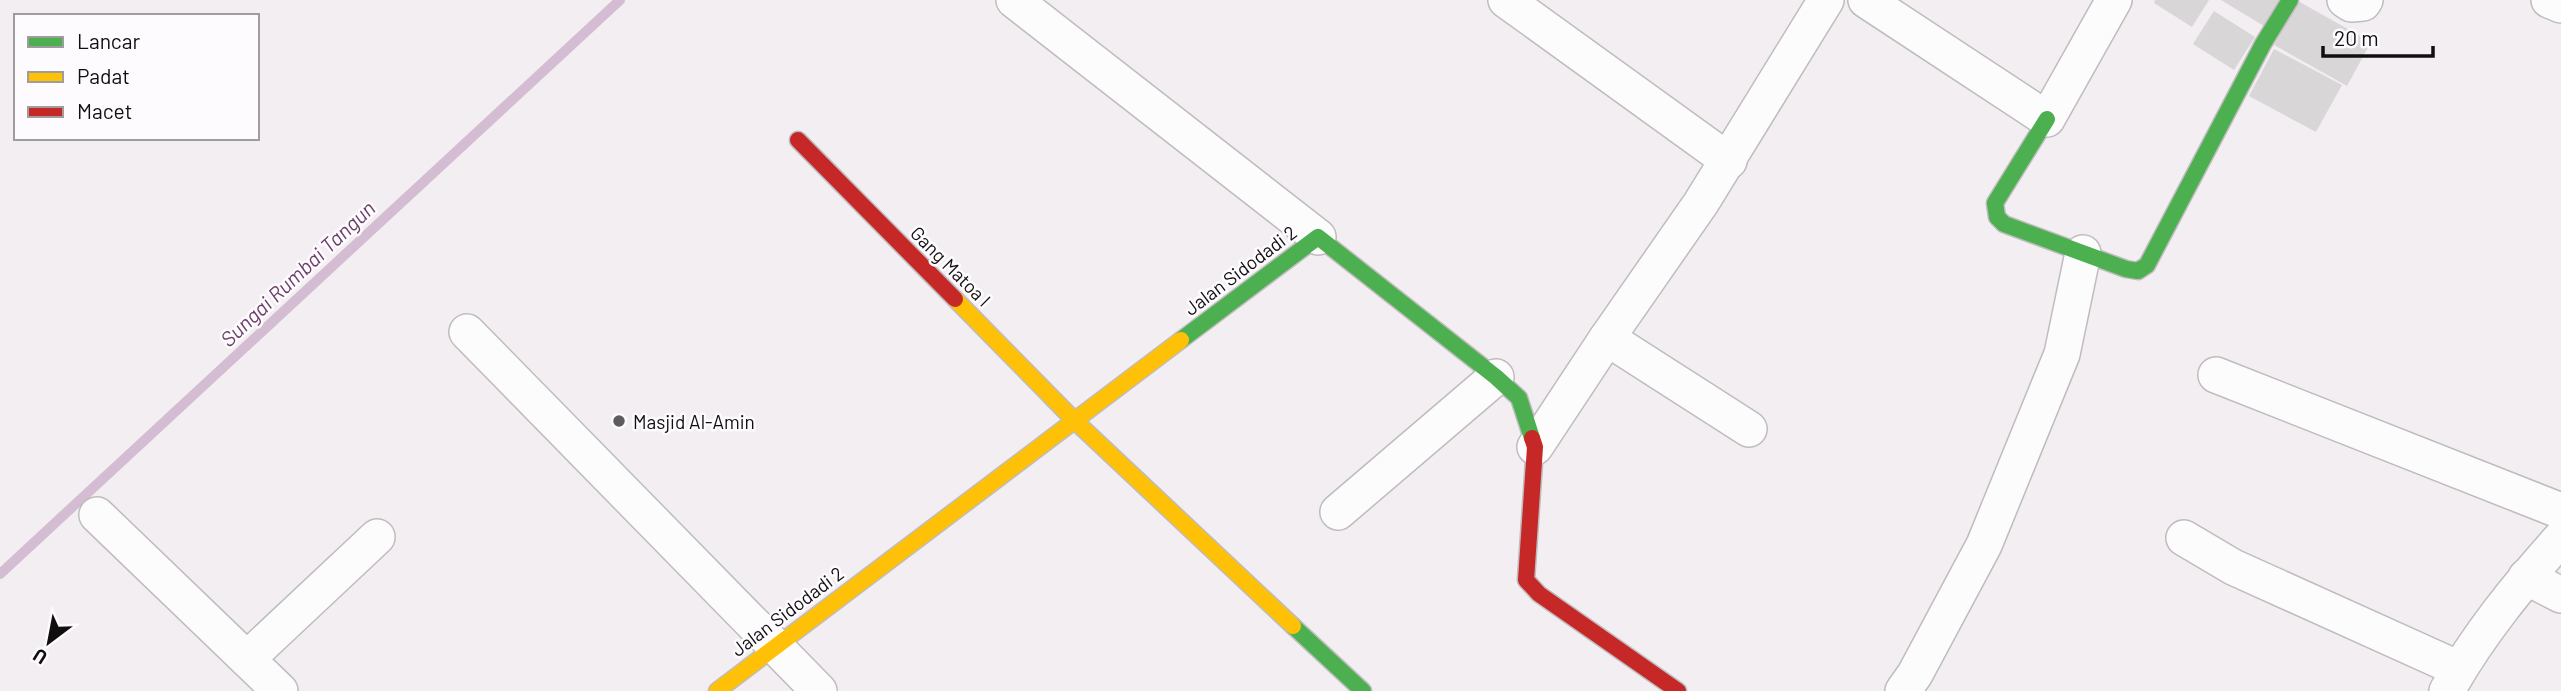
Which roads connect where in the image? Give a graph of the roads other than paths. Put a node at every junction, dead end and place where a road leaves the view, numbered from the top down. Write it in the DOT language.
graph roads {
  1 [pos="1014,0"];
  2 [pos="1506,0"];
  3 [pos="1826,0"];
  4 [pos="1866,0"];
  5 [pos="2114,0"];
  6 [pos="2290,0"];
  7 [pos="2345,0"];
  8 [pos="2365,0"];
  9 [pos="2549,0"];
  10 [pos="2561,5"];
  11 [pos="2047,120"];
  12 [pos="798,140"];
  13 [pos="1729,161"];
  14 [pos="1318,237"];
  15 [pos="2083,253"];
  16 [pos="467,332"];
  17 [pos="1607,338"];
  18 [pos="2216,375"];
  19 [pos="1496,377"];
  20 [pos="1075,421"];
  21 [pos="1748,429"];
  22 [pos="1535,447"];
  23 [pos="2561,511"];
  24 [pos="1338,512"];
  25 [pos="97,515"];
  26 [pos="377,537"];
  27 [pos="2184,538"];
  28 [pos="2561,538"];
  29 [pos="2526,577"];
  30 [pos="2561,595"];
  31 [pos="774,646"];
  32 [pos="247,659"];
  33 [pos="2453,680"];
  34 [pos="280,691"];
  35 [pos="717,691"];
  36 [pos="819,691"];
  37 [pos="1363,691"];
  38 [pos="1678,691"];
  39 [pos="1903,691"];
  1 -- 14 [label="street"];
  2 -- 13 [label="street"];
  3 -- 13 [label="street"];
  4 -- 11 [label="street"];
  5 -- 11 [label="street"];
  6 -- 15 [label="street"];
  7 -- 8 [label="street"];
  9 -- 10 [label="street"];
  11 -- 15 [label="street"];
  12 -- 20 [label="street, Gang Matoa I"];
  13 -- 17 [label="street"];
  14 -- 19 [label="street, Jalan Sidodadi 2"];
  14 -- 20 [label="street, Jalan Sidodadi 2"];
  15 -- 39 [label="street"];
  16 -- 31 [label="street"];
  17 -- 21 [label="street"];
  17 -- 22 [label="street"];
  18 -- 23 [label="street"];
  19 -- 22 [label="street, Jalan Sidodadi 2"];
  19 -- 24 [label="street"];
  20 -- 31 [label="street, Jalan Sidodadi 2"];
  20 -- 37 [label="street, Gang Matoa I"];
  22 -- 38 [label="street, Jalan Sidodadi 2"];
  25 -- 32 [label="street"];
  26 -- 32 [label="street"];
  27 -- 33 [label="street"];
  28 -- 29 [label="street"];
  29 -- 30 [label="street"];
  29 -- 33 [label="street"];
  31 -- 35 [label="street, Jalan Sidodadi 2"];
  31 -- 36 [label="street"];
  32 -- 34 [label="street"];
}
